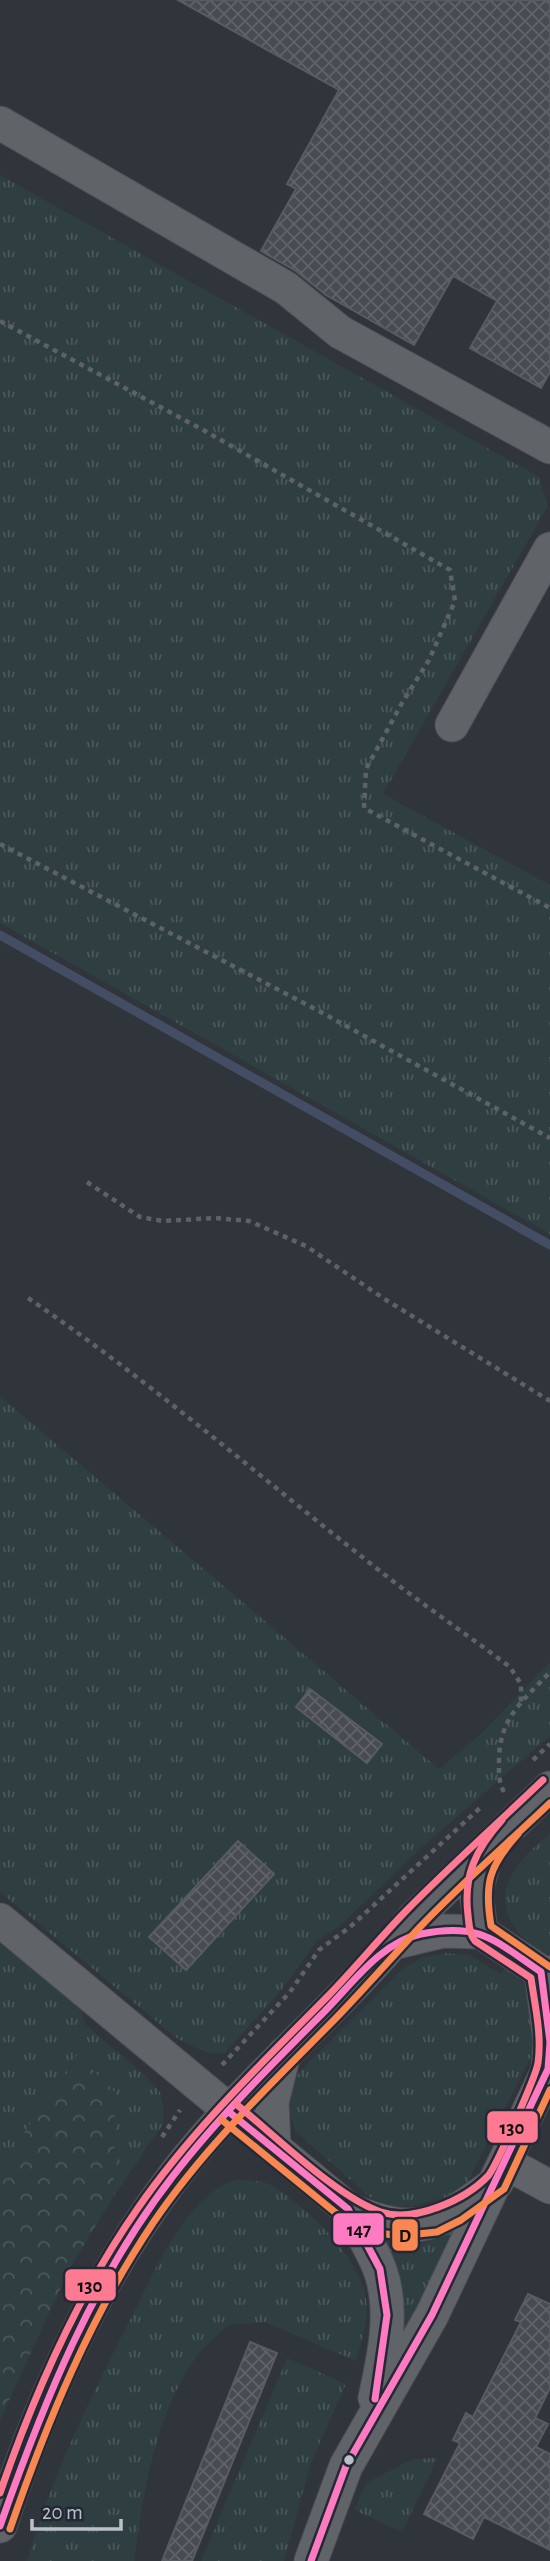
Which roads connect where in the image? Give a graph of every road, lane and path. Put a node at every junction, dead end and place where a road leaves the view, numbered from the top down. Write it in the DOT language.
graph roads {
  1 [pos="0,123"];
  2 [pos="0,321"];
  3 [pos="550,447"];
  4 [pos="550,548"];
  5 [pos="452,724"];
  6 [pos="0,844"];
  7 [pos="550,908"];
  8 [pos="550,1138"];
  9 [pos="87,1182"];
  10 [pos="27,1298"];
  11 [pos="550,1401"];
  12 [pos="550,1671"];
  13 [pos="521,1703"];
  14 [pos="499,1782"];
  15 [pos="550,1788"];
  16 [pos="502,1789"];
  17 [pos="495,1796"];
  18 [pos="487,1802"];
  19 [pos="487,1851"];
  20 [pos="0,1920"];
  21 [pos="481,1932"];
  22 [pos="393,1943"];
  23 [pos="545,1973"];
  24 [pos="285,2051"];
  25 [pos="222,2066"];
  26 [pos="549,2067"];
  27 [pos="229,2112"];
  28 [pos="274,2148"];
  29 [pos="501,2172"];
  30 [pos="550,2187"];
  31 [pos="348,2209"];
  32 [pos="371,2417"];
  33 [pos="0,2526"];
  34 [pos="311,2561"];
  1 -- 3 [label="street"];
  2 -- 7 [label="path"];
  4 -- 5 [label="street"];
  6 -- 8 [label="path"];
  9 -- 11 [label="path"];
  10 -- 13 [label="path"];
  12 -- 13 [label="path"];
  13 -- 14 [label="path"];
  15 -- 19 [label="street"];
  16 -- 17 [label="path"];
  18 -- 25 [label="path"];
  19 -- 21 [label="street"];
  19 -- 22 [label="street"];
  20 -- 27 [label="street"];
  21 -- 22 [label="street"];
  21 -- 23 [label="street"];
  22 -- 24 [label="street"];
  23 -- 26 [label="street"];
  24 -- 27 [label="street"];
  24 -- 28 [label="street"];
  26 -- 29 [label="street"];
  27 -- 28 [label="street"];
  27 -- 33 [label="street"];
  28 -- 31 [label="street"];
  29 -- 30 [label="street"];
  29 -- 31 [label="street"];
  29 -- 32 [label="street"];
  31 -- 32 [label="street"];
  32 -- 34 [label="street"];
}
